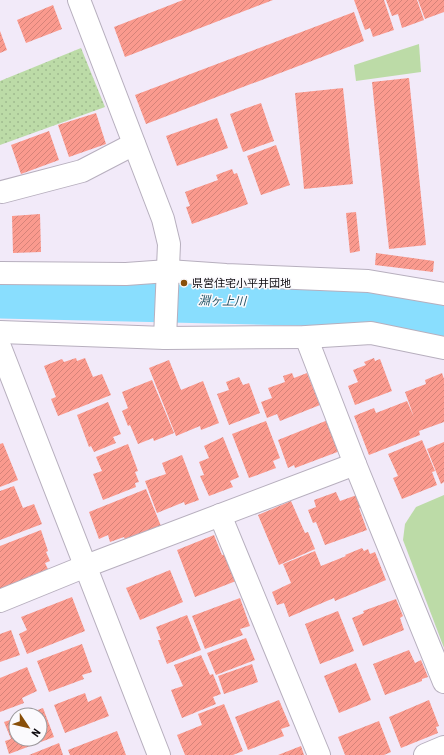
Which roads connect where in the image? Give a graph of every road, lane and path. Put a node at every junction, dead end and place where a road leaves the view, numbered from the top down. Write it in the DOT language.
graph roads {
  1 [pos="79,0"];
  2 [pos="134,144"];
  3 [pos="2,192"];
  4 [pos="0,274"];
  5 [pos="168,274"];
  6 [pos="444,294"];
  7 [pos="166,331"];
  8 [pos="0,332"];
  9 [pos="306,337"];
  10 [pos="0,347"];
  11 [pos="444,348"];
  12 [pos="355,464"];
  13 [pos="220,515"];
  14 [pos="86,566"];
  15 [pos="0,601"];
  16 [pos="444,682"];
  17 [pos="444,748"];
  18 [pos="159,755"];
  19 [pos="319,755"];
  20 [pos="425,755"];
  1 -- 2 [label="street"];
  2 -- 3 [label="street"];
  2 -- 5 [label="street"];
  4 -- 5 [label="street"];
  5 -- 6 [label="street"];
  5 -- 7 [label="street"];
  7 -- 8 [label="street"];
  7 -- 9 [label="street"];
  9 -- 11 [label="street"];
  9 -- 12 [label="street"];
  10 -- 14 [label="street"];
  12 -- 13 [label="street"];
  12 -- 16 [label="street"];
  13 -- 14 [label="street"];
  13 -- 19 [label="street"];
  14 -- 15 [label="street"];
  14 -- 18 [label="street"];
  17 -- 20 [label="street"];
}
